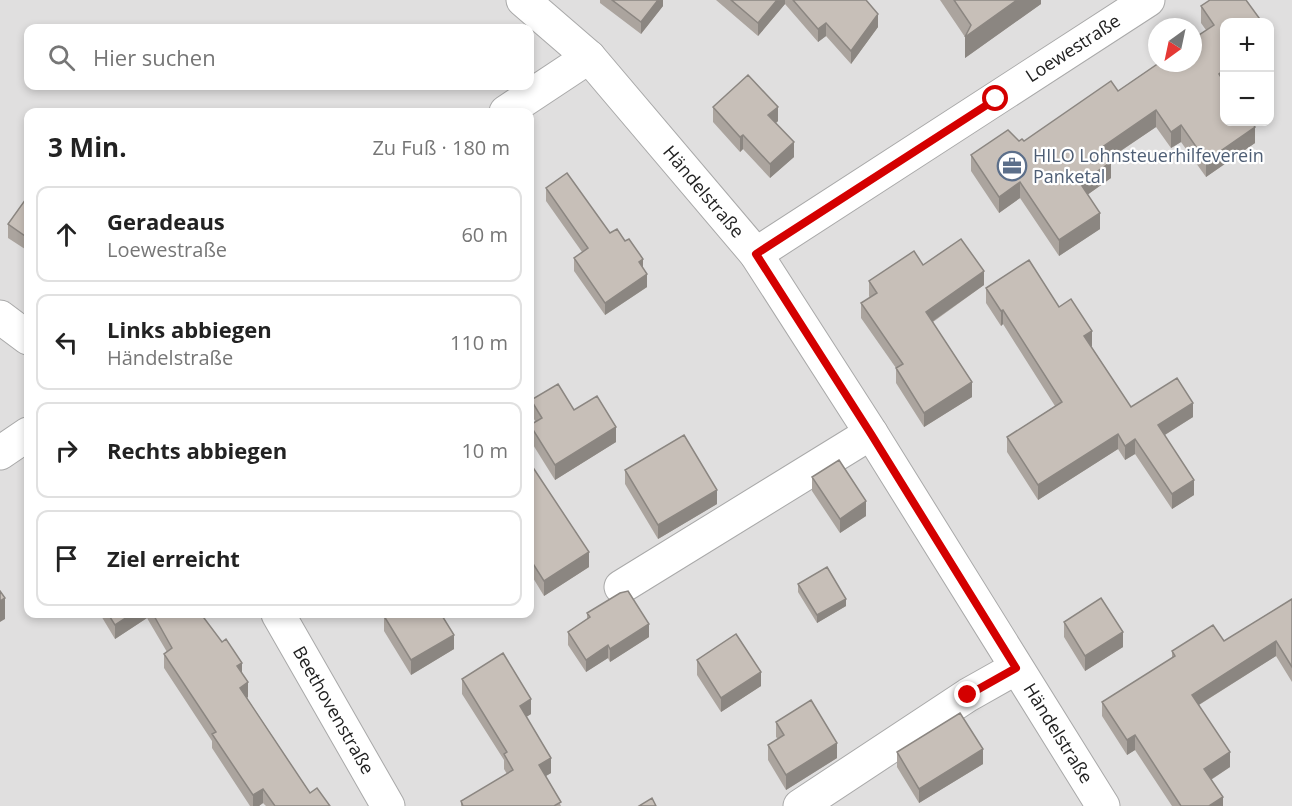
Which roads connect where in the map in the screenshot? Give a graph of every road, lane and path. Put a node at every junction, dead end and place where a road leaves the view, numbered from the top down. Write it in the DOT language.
graph roads {
  1 [pos="523,0"];
  2 [pos="1148,0"];
  3 [pos="588,57"];
  4 [pos="512,108"];
  5 [pos="756,254"];
  6 [pos="0,317"];
  7 [pos="24,335"];
  8 [pos="871,434"];
  9 [pos="24,437"];
  10 [pos="0,453"];
  11 [pos="621,587"];
  12 [pos="280,618"];
  13 [pos="1016,668"];
  14 [pos="388,806"];
  15 [pos="800,806"];
  16 [pos="1103,806"];
  1 -- 3 [label="street, Händelstraße"];
  2 -- 5 [label="street, Loewestraße"];
  3 -- 4 [label="street"];
  3 -- 5 [label="street, Händelstraße"];
  5 -- 8 [label="street, Händelstraße"];
  6 -- 7 [label="street"];
  8 -- 11 [label="street"];
  8 -- 13 [label="street, Händelstraße"];
  9 -- 10 [label="street"];
  12 -- 14 [label="street, Beethovenstraße"];
  13 -- 15 [label="street"];
  13 -- 16 [label="street, Händelstraße"];
}
